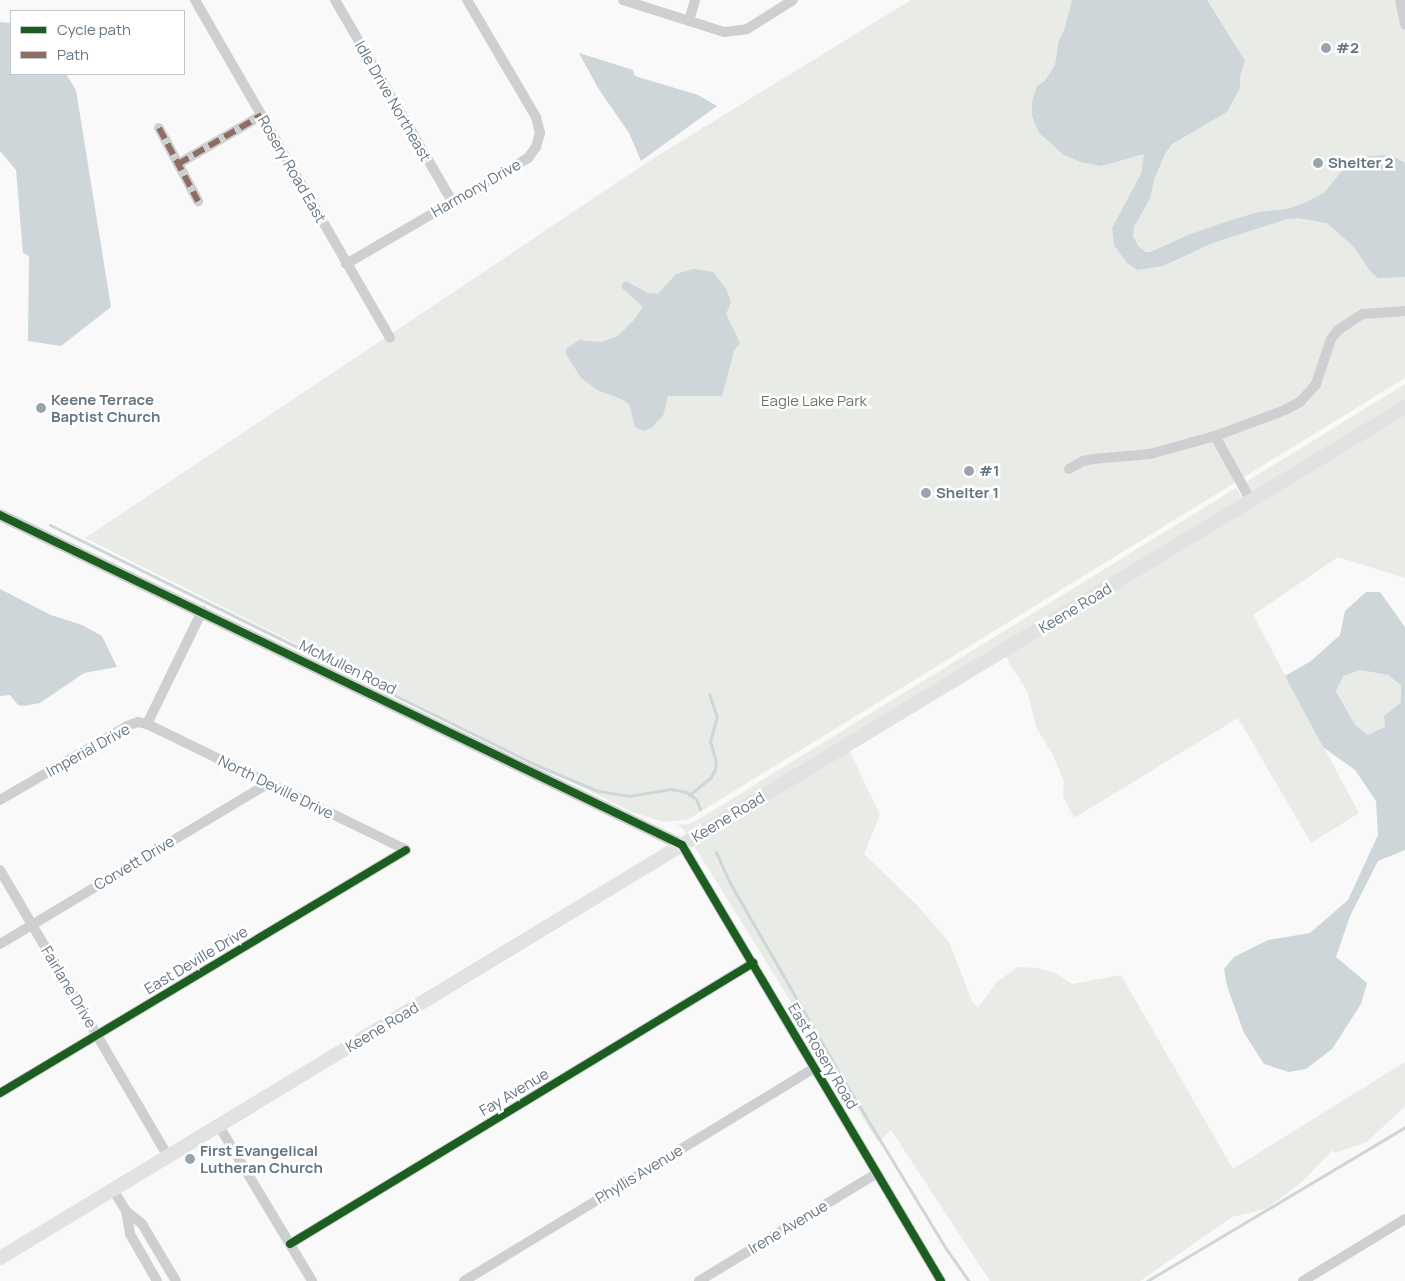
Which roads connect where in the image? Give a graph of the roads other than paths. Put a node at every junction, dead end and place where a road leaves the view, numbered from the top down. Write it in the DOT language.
graph roads {
  1 [pos="195,0"];
  2 [pos="334,0"];
  3 [pos="467,0"];
  4 [pos="623,0"];
  5 [pos="696,0"];
  6 [pos="793,0"];
  7 [pos="1400,0"];
  8 [pos="662,1"];
  9 [pos="658,12"];
  10 [pos="689,21"];
  11 [pos="1405,24"];
  12 [pos="262,115"];
  13 [pos="159,128"];
  14 [pos="178,164"];
  15 [pos="198,200"];
  16 [pos="452,201"];
  17 [pos="346,264"];
  18 [pos="1405,311"];
  19 [pos="390,338"];
  20 [pos="1405,407"];
  21 [pos="1215,436"];
  22 [pos="1069,469"];
  23 [pos="1251,501"];
  24 [pos="0,514"];
  25 [pos="202,611"];
  26 [pos="147,724"];
  27 [pos="269,783"];
  28 [pos="0,800"];
  29 [pos="682,845"];
  30 [pos="406,850"];
  31 [pos="0,870"];
  32 [pos="32,924"];
  33 [pos="0,944"];
  34 [pos="753,963"];
  35 [pos="98,1034"];
  36 [pos="814,1068"];
  37 [pos="0,1093"];
  38 [pos="219,1126"];
  39 [pos="168,1156"];
  40 [pos="877,1173"];
  41 [pos="113,1190"];
  42 [pos="126,1212"];
  43 [pos="1405,1218"];
  44 [pos="290,1244"];
  45 [pos="0,1258"];
  46 [pos="938,1280"];
  47 [pos="157,1281"];
  48 [pos="176,1281"];
  49 [pos="312,1281"];
  50 [pos="464,1281"];
  51 [pos="699,1281"];
  52 [pos="1303,1281"];
  1 -- 12 [label="street, Rosery Road East"];
  2 -- 16 [label="street, Idle Drive Northeast"];
  3 -- 16 [label="street, Harmony Drive"];
  4 -- 9 [label="street"];
  5 -- 10 [label="street"];
  6 -- 10 [label="street"];
  7 -- 11 [label="street"];
  8 -- 9 [label="street"];
  9 -- 10 [label="street"];
  12 -- 14 [label="street"];
  12 -- 17 [label="street, Rosery Road East"];
  13 -- 14 [label="street"];
  14 -- 15 [label="street"];
  16 -- 17 [label="street, Harmony Drive"];
  17 -- 19 [label="street, Rosery Road East"];
  18 -- 21 [label="street"];
  20 -- 23 [label="main road, Keene Road"];
  21 -- 22 [label="street"];
  21 -- 23 [label="street"];
  23 -- 29 [label="main road, Keene Road"];
  24 -- 25 [label="street, McMullen Road"];
  25 -- 26 [label="street, Imperial Drive"];
  25 -- 29 [label="street, McMullen Road"];
  26 -- 27 [label="street, North Deville Drive"];
  26 -- 28 [label="street, Imperial Drive"];
  27 -- 30 [label="street, North Deville Drive"];
  27 -- 32 [label="street, Corvett Drive"];
  29 -- 34 [label="street, East Rosery Road"];
  29 -- 38 [label="main road, Keene Road"];
  30 -- 35 [label="street, East Deville Drive"];
  31 -- 32 [label="street, Fairlane Drive"];
  32 -- 33 [label="street, Corvett Drive"];
  32 -- 35 [label="street, Fairlane Drive"];
  34 -- 36 [label="street, East Rosery Road"];
  34 -- 44 [label="street, Fay Avenue"];
  35 -- 37 [label="street, East Deville Drive"];
  35 -- 39 [label="street, Fairlane Drive"];
  36 -- 40 [label="street, East Rosery Road"];
  36 -- 50 [label="street, Phyllis Avenue"];
  38 -- 39 [label="main road, Keene Road"];
  38 -- 44 [label="street"];
  39 -- 41 [label="main road, Keene Road"];
  40 -- 46 [label="street, East Rosery Road"];
  40 -- 51 [label="street, Irene Avenue"];
  41 -- 42 [label="street"];
  41 -- 45 [label="main road, Keene Road"];
  42 -- 47 [label="street"];
  42 -- 48 [label="street"];
  43 -- 52 [label="street"];
  44 -- 49 [label="street"];
}
